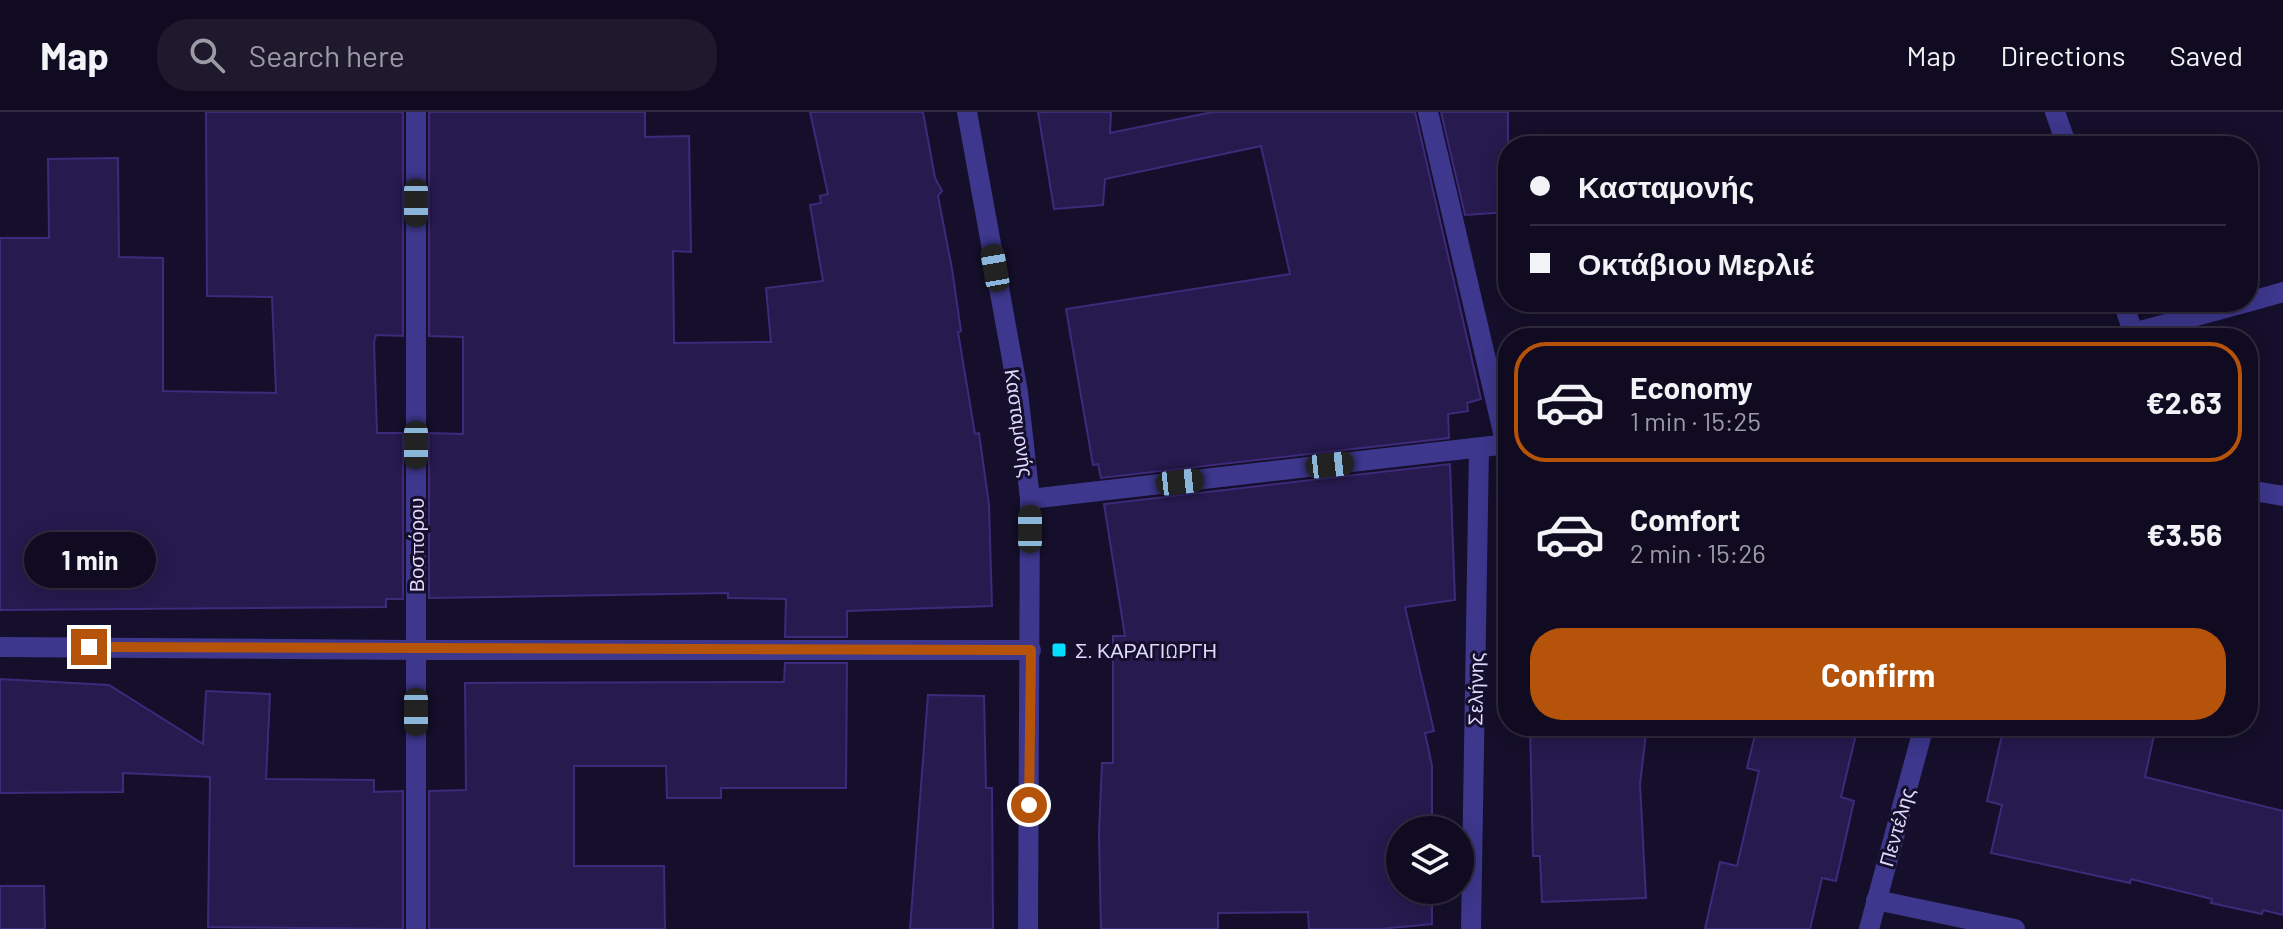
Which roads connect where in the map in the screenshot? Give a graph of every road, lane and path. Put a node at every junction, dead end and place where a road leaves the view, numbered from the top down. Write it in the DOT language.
graph roads {
  1 [pos="416,112"];
  2 [pos="967,112"];
  3 [pos="1428,112"];
  4 [pos="2055,112"];
  5 [pos="2063,136"];
  6 [pos="2283,292"];
  7 [pos="2258,299"];
  8 [pos="2213,312"];
  9 [pos="2158,328"];
  10 [pos="1498,406"];
  11 [pos="1498,445"];
  12 [pos="1479,448"];
  13 [pos="2258,492"];
  14 [pos="2283,496"];
  15 [pos="1030,499"];
  16 [pos="0,647"];
  17 [pos="416,650"];
  18 [pos="1031,650"];
  19 [pos="1921,736"];
  20 [pos="1876,900"];
  21 [pos="416,929"];
  22 [pos="1028,929"];
  23 [pos="1471,929"];
  24 [pos="1869,929"];
  25 [pos="2015,929"];
  1 -- 17 [label="street, Βοσπόρου"];
  2 -- 15 [label="street, Κασταμονής"];
  3 -- 10 [label="street"];
  4 -- 5 [label="street"];
  6 -- 7 [label="street"];
  8 -- 9 [label="street"];
  11 -- 12 [label="street"];
  12 -- 15 [label="street"];
  12 -- 23 [label="street, Σελήνης"];
  13 -- 14 [label="street"];
  15 -- 18 [label="street, Κασταμονής"];
  16 -- 17 [label="street"];
  17 -- 18 [label="street"];
  17 -- 21 [label="street, Βοσπόρου"];
  18 -- 22 [label="street, Κασταμονής"];
  19 -- 20 [label="street, Πεντέλης"];
  20 -- 24 [label="street, Πεντέλης"];
  20 -- 25 [label="street"];
}
